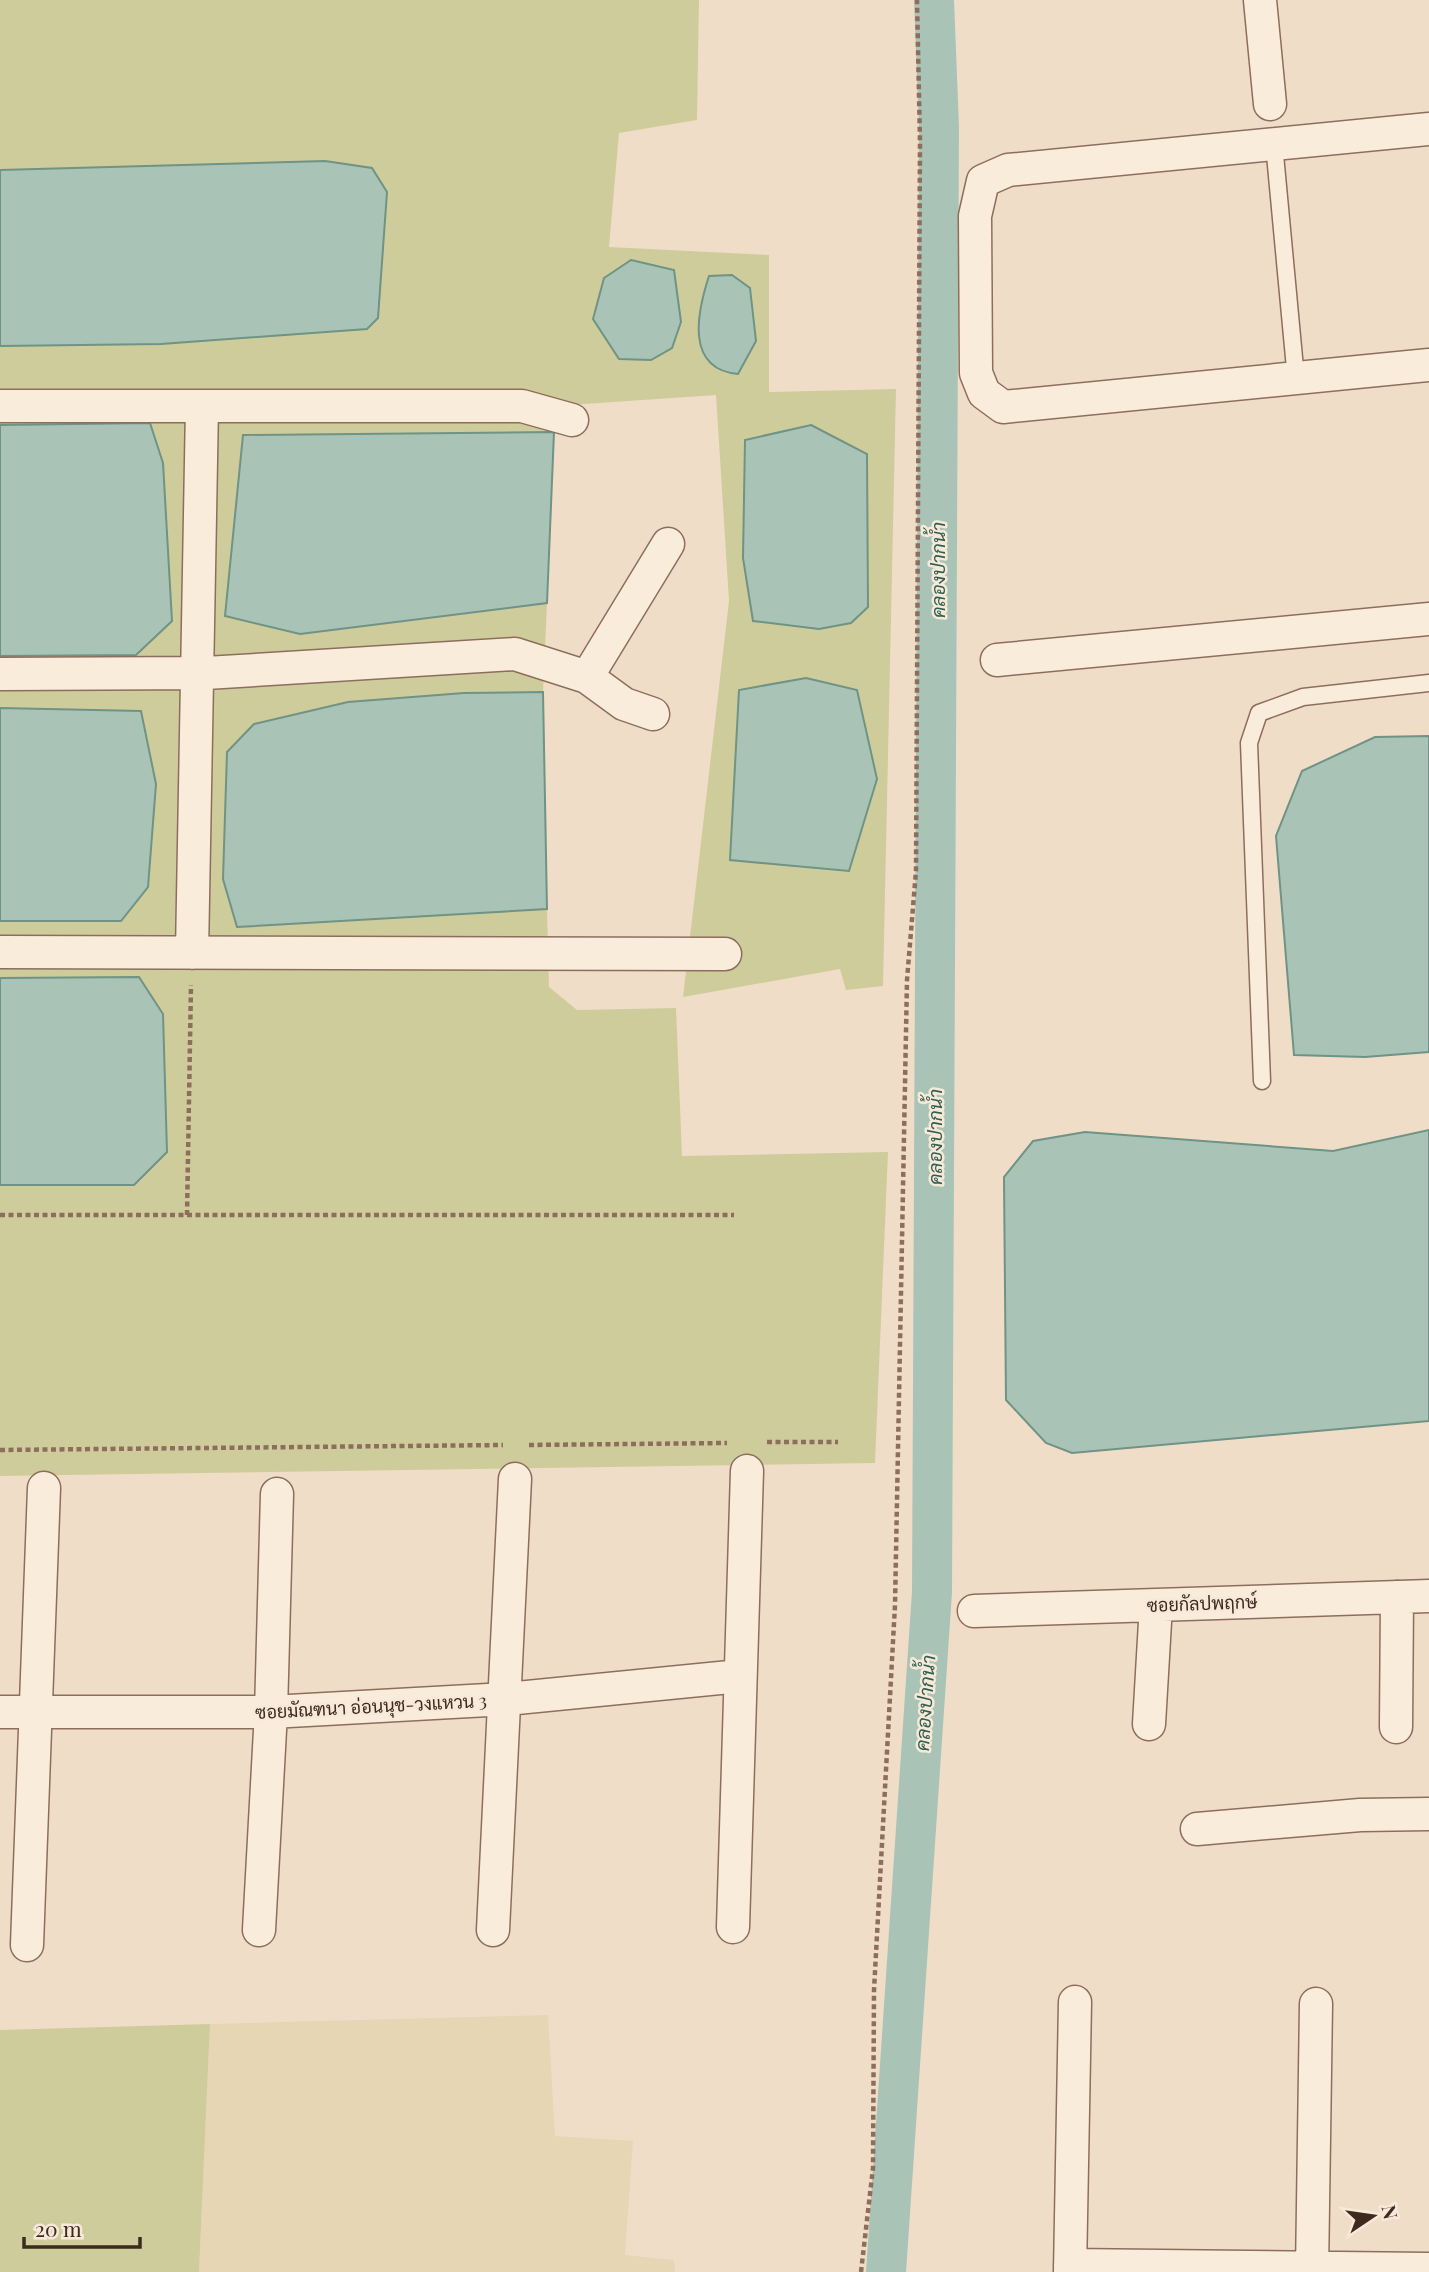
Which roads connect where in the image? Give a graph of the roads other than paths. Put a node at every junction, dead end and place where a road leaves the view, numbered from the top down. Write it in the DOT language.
graph roads {
  1 [pos="1260,0"];
  2 [pos="1270,104"];
  3 [pos="1429,130"];
  4 [pos="1273,144"];
  5 [pos="1429,365"];
  6 [pos="1296,379"];
  7 [pos="0,406"];
  8 [pos="202,406"];
  9 [pos="572,420"];
  10 [pos="668,544"];
  11 [pos="1429,620"];
  12 [pos="997,660"];
  13 [pos="197,673"];
  14 [pos="0,674"];
  15 [pos="587,677"];
  16 [pos="1429,683"];
  17 [pos="653,713"];
  18 [pos="0,952"];
  19 [pos="192,953"];
  20 [pos="725,954"];
  21 [pos="1262,1081"];
  22 [pos="747,1452"];
  23 [pos="515,1479"];
  24 [pos="44,1488"];
  25 [pos="277,1494"];
  26 [pos="1429,1596"];
  27 [pos="1397,1597"];
  28 [pos="1156,1605"];
  29 [pos="974,1611"];
  30 [pos="740,1676"];
  31 [pos="506,1699"];
  32 [pos="35,1711"];
  33 [pos="0,1712"];
  34 [pos="271,1712"];
  35 [pos="1149,1724"];
  36 [pos="1396,1727"];
  37 [pos="1429,1814"];
  38 [pos="1197,1829"];
  39 [pos="733,1927"];
  40 [pos="260,1930"];
  41 [pos="493,1930"];
  42 [pos="27,1945"];
  43 [pos="1075,2002"];
  44 [pos="1316,2004"];
  45 [pos="1070,2269"];
  46 [pos="1429,2269"];
  47 [pos="1312,2270"];
  1 -- 2 [label="street"];
  3 -- 4 [label="street"];
  4 -- 6 [label="lane"];
  4 -- 6 [label="street"];
  5 -- 6 [label="street"];
  7 -- 8 [label="street"];
  8 -- 9 [label="street"];
  8 -- 13 [label="street"];
  10 -- 15 [label="street"];
  11 -- 12 [label="street"];
  13 -- 14 [label="street"];
  13 -- 15 [label="street"];
  13 -- 19 [label="street"];
  15 -- 17 [label="street"];
  16 -- 21 [label="lane"];
  18 -- 19 [label="street"];
  19 -- 20 [label="street"];
  22 -- 30 [label="street"];
  23 -- 31 [label="street"];
  24 -- 32 [label="street"];
  25 -- 34 [label="street"];
  26 -- 27 [label="street, ซอยกัลปพฤกษ์"];
  27 -- 28 [label="street, ซอยกัลปพฤกษ์"];
  27 -- 36 [label="street"];
  28 -- 29 [label="street, ซอยกัลปพฤกษ์"];
  28 -- 35 [label="street"];
  30 -- 31 [label="street, ซอยมัณฑนา อ่อนนุช-วงแหวน 3"];
  30 -- 39 [label="street"];
  31 -- 34 [label="street, ซอยมัณฑนา อ่อนนุช-วงแหวน 3"];
  31 -- 41 [label="street"];
  32 -- 33 [label="street, ซอยมัณฑนา อ่อนนุช-วงแหวน 3"];
  32 -- 34 [label="street, ซอยมัณฑนา อ่อนนุช-วงแหวน 3"];
  32 -- 42 [label="street"];
  34 -- 40 [label="street"];
  37 -- 38 [label="street"];
  43 -- 45 [label="street"];
  44 -- 47 [label="street"];
  45 -- 47 [label="street"];
  46 -- 47 [label="street"];
}
